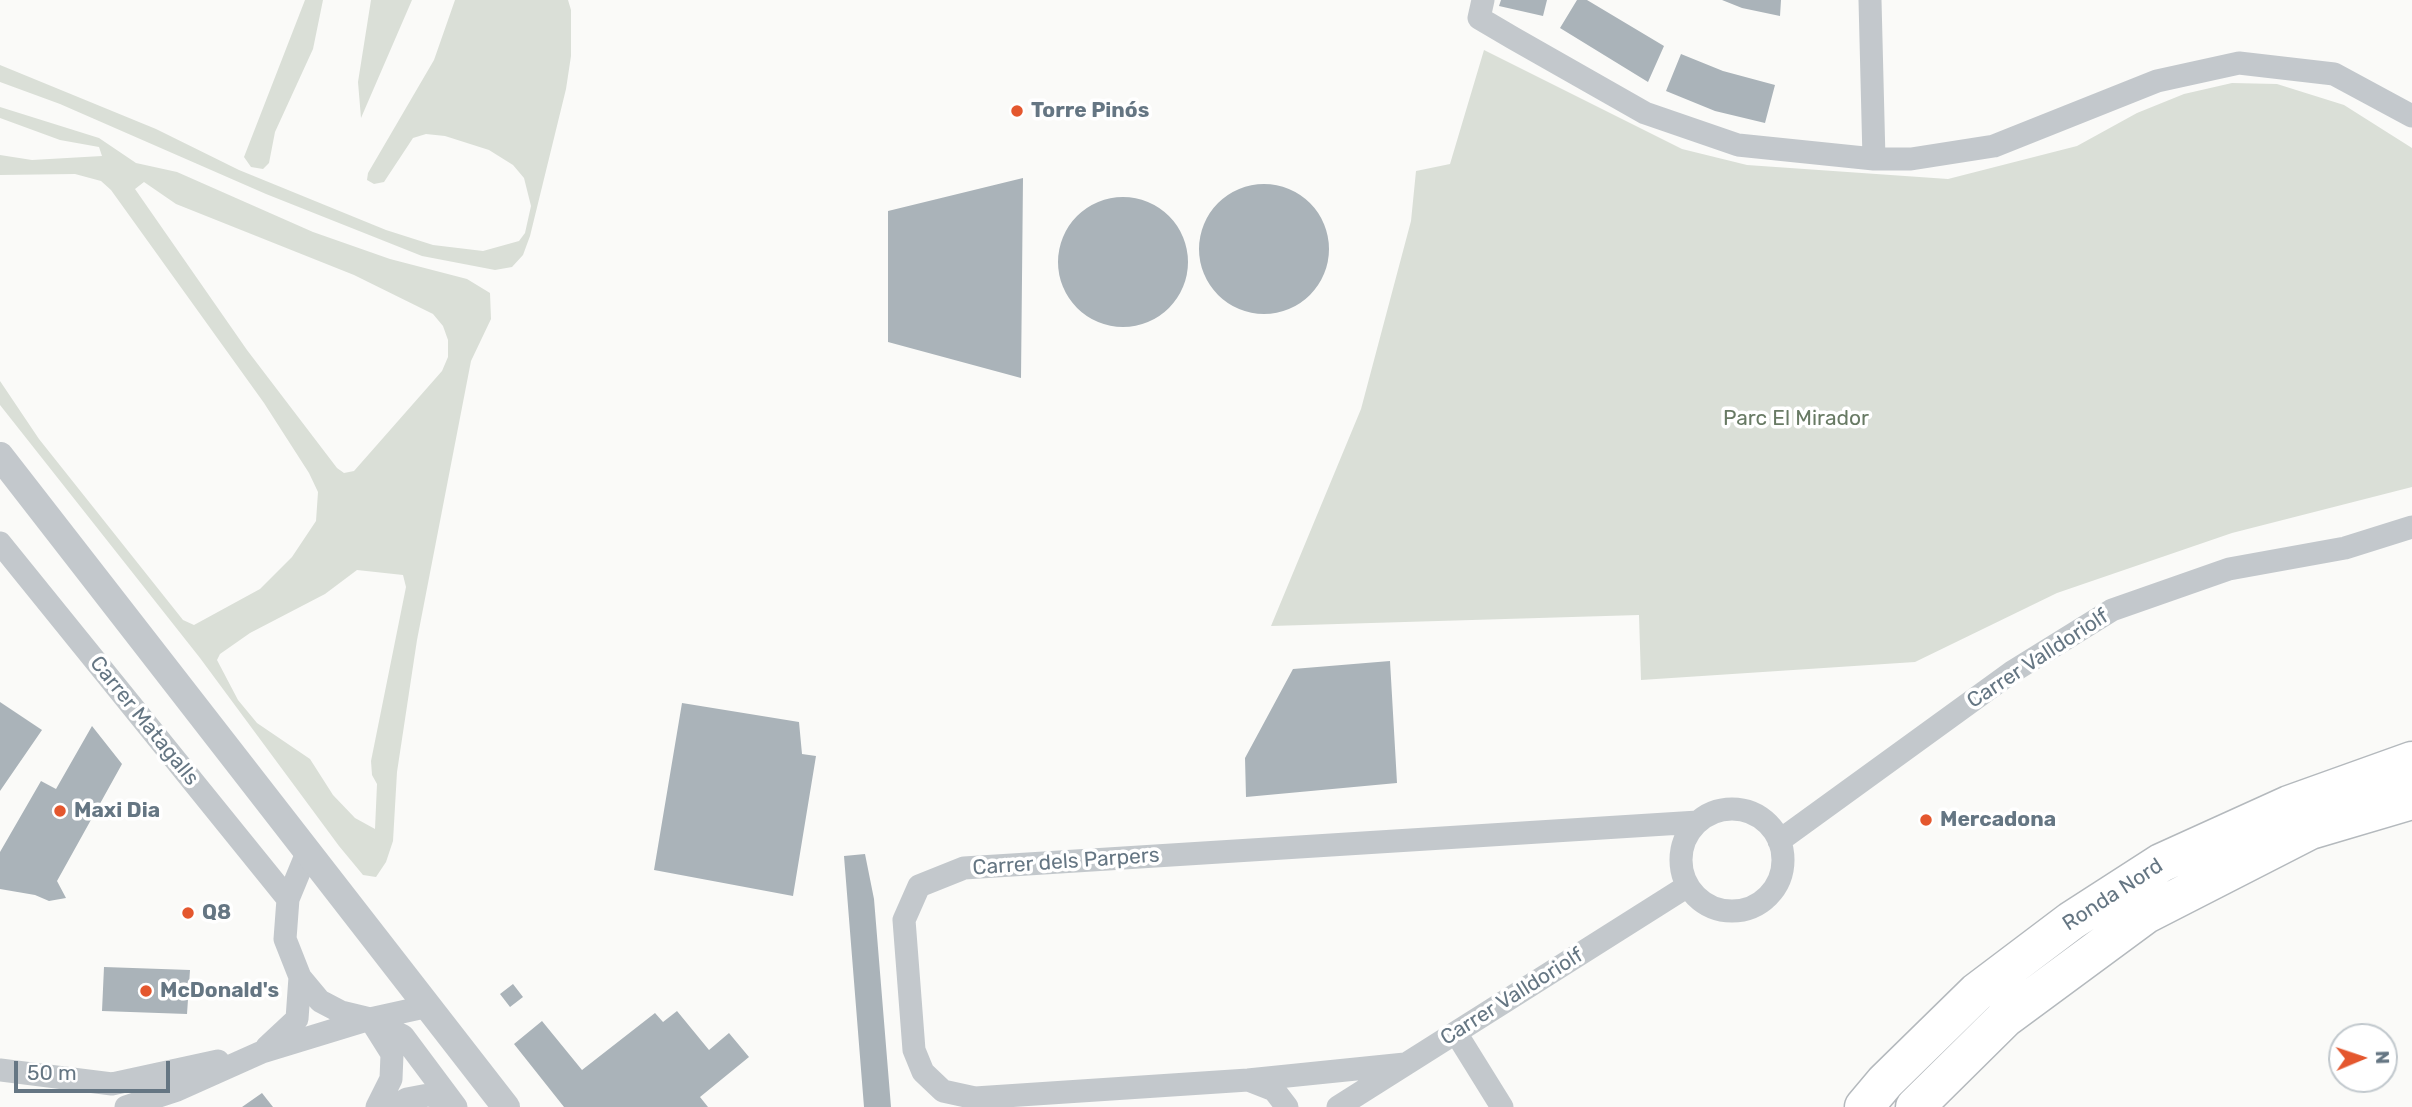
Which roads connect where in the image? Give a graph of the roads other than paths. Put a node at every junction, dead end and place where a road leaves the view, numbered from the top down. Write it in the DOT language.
graph roads {
  1 [pos="1870,0"];
  2 [pos="1481,9"];
  3 [pos="2412,116"];
  4 [pos="1874,159"];
  5 [pos="0,456"];
  6 [pos="2412,527"];
  7 [pos="0,543"];
  8 [pos="2412,743"];
  9 [pos="2412,761"];
  10 [pos="2412,800"];
  11 [pos="2289,805"];
  12 [pos="1698,822"];
  13 [pos="2412,824"];
  14 [pos="1779,841"];
  15 [pos="307,853"];
  16 [pos="2240,864"];
  17 [pos="1686,887"];
  18 [pos="288,899"];
  19 [pos="300,976"];
  20 [pos="429,1006"];
  21 [pos="370,1019"];
  22 [pos="1456,1033"];
  23 [pos="262,1052"];
  24 [pos="1405,1065"];
  25 [pos="0,1070"];
  26 [pos="1248,1080"];
  27 [pos="453,1103"];
  28 [pos="126,1107"];
  29 [pos="377,1107"];
  30 [pos="393,1107"];
  31 [pos="506,1107"];
  32 [pos="1287,1107"];
  33 [pos="1338,1107"];
  34 [pos="1502,1107"];
  35 [pos="1864,1107"];
  36 [pos="1915,1107"];
  1 -- 4 [label="street"];
  2 -- 4 [label="street"];
  3 -- 4 [label="street"];
  5 -- 15 [label="street"];
  6 -- 14 [label="street, Carrer Valldoriolf"];
  7 -- 18 [label="street, Carrer Matagalls"];
  8 -- 11 [label="highway"];
  9 -- 11 [label="highway, Ronda Nord"];
  10 -- 16 [label="highway, Ronda Nord"];
  11 -- 35 [label="highway, Ronda Nord"];
  12 -- 14 [label="street"];
  12 -- 17 [label="street"];
  12 -- 26 [label="street, Carrer dels Parpers"];
  13 -- 16 [label="highway"];
  14 -- 17 [label="street"];
  15 -- 18 [label="street"];
  15 -- 20 [label="street"];
  16 -- 36 [label="highway, Ronda Nord"];
  17 -- 22 [label="street, Carrer Valldoriolf"];
  18 -- 19 [label="street"];
  19 -- 21 [label="street"];
  19 -- 23 [label="street"];
  20 -- 21 [label="street"];
  20 -- 31 [label="street"];
  21 -- 23 [label="street"];
  21 -- 27 [label="street"];
  21 -- 29 [label="street"];
  22 -- 24 [label="street, Carrer Valldoriolf"];
  22 -- 34 [label="street"];
  23 -- 25 [label="street"];
  23 -- 28 [label="street"];
  24 -- 26 [label="street, Carrer dels Parpers"];
  24 -- 33 [label="street, Carrer Valldoriolf"];
  26 -- 32 [label="street"];
  27 -- 30 [label="street"];
}
